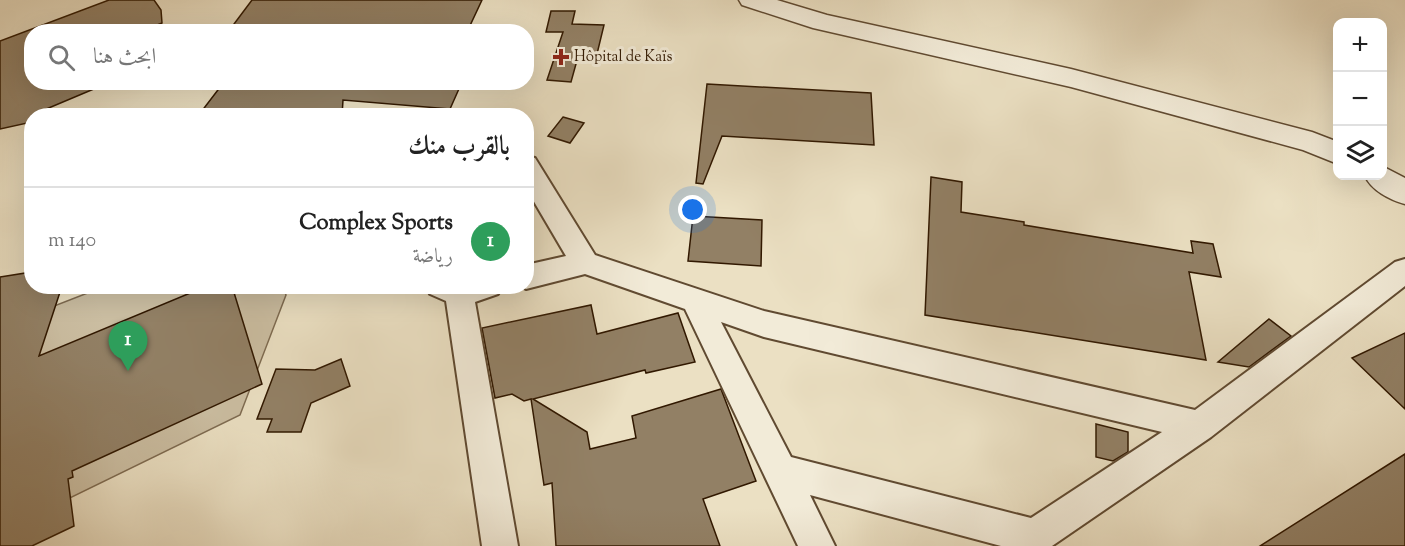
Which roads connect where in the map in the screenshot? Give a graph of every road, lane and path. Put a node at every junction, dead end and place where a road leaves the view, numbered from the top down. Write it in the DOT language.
graph roads {
  1 [pos="751,0"];
  2 [pos="1333,152"];
  3 [pos="534,178"];
  4 [pos="585,263"];
  5 [pos="1405,270"];
  6 [pos="534,275"];
  7 [pos="464,294"];
  8 [pos="695,300"];
  9 [pos="1199,426"];
  10 [pos="781,471"];
  11 [pos="1023,541"];
  12 [pos="500,546"];
  13 [pos="817,546"];
  1 -- 2 [label="street"];
  3 -- 4 [label="street"];
  4 -- 6 [label="street"];
  4 -- 8 [label="street"];
  5 -- 9 [label="street"];
  7 -- 12 [label="street"];
  8 -- 9 [label="street"];
  8 -- 10 [label="street"];
  9 -- 11 [label="street"];
  10 -- 11 [label="street"];
  10 -- 13 [label="street"];
}
